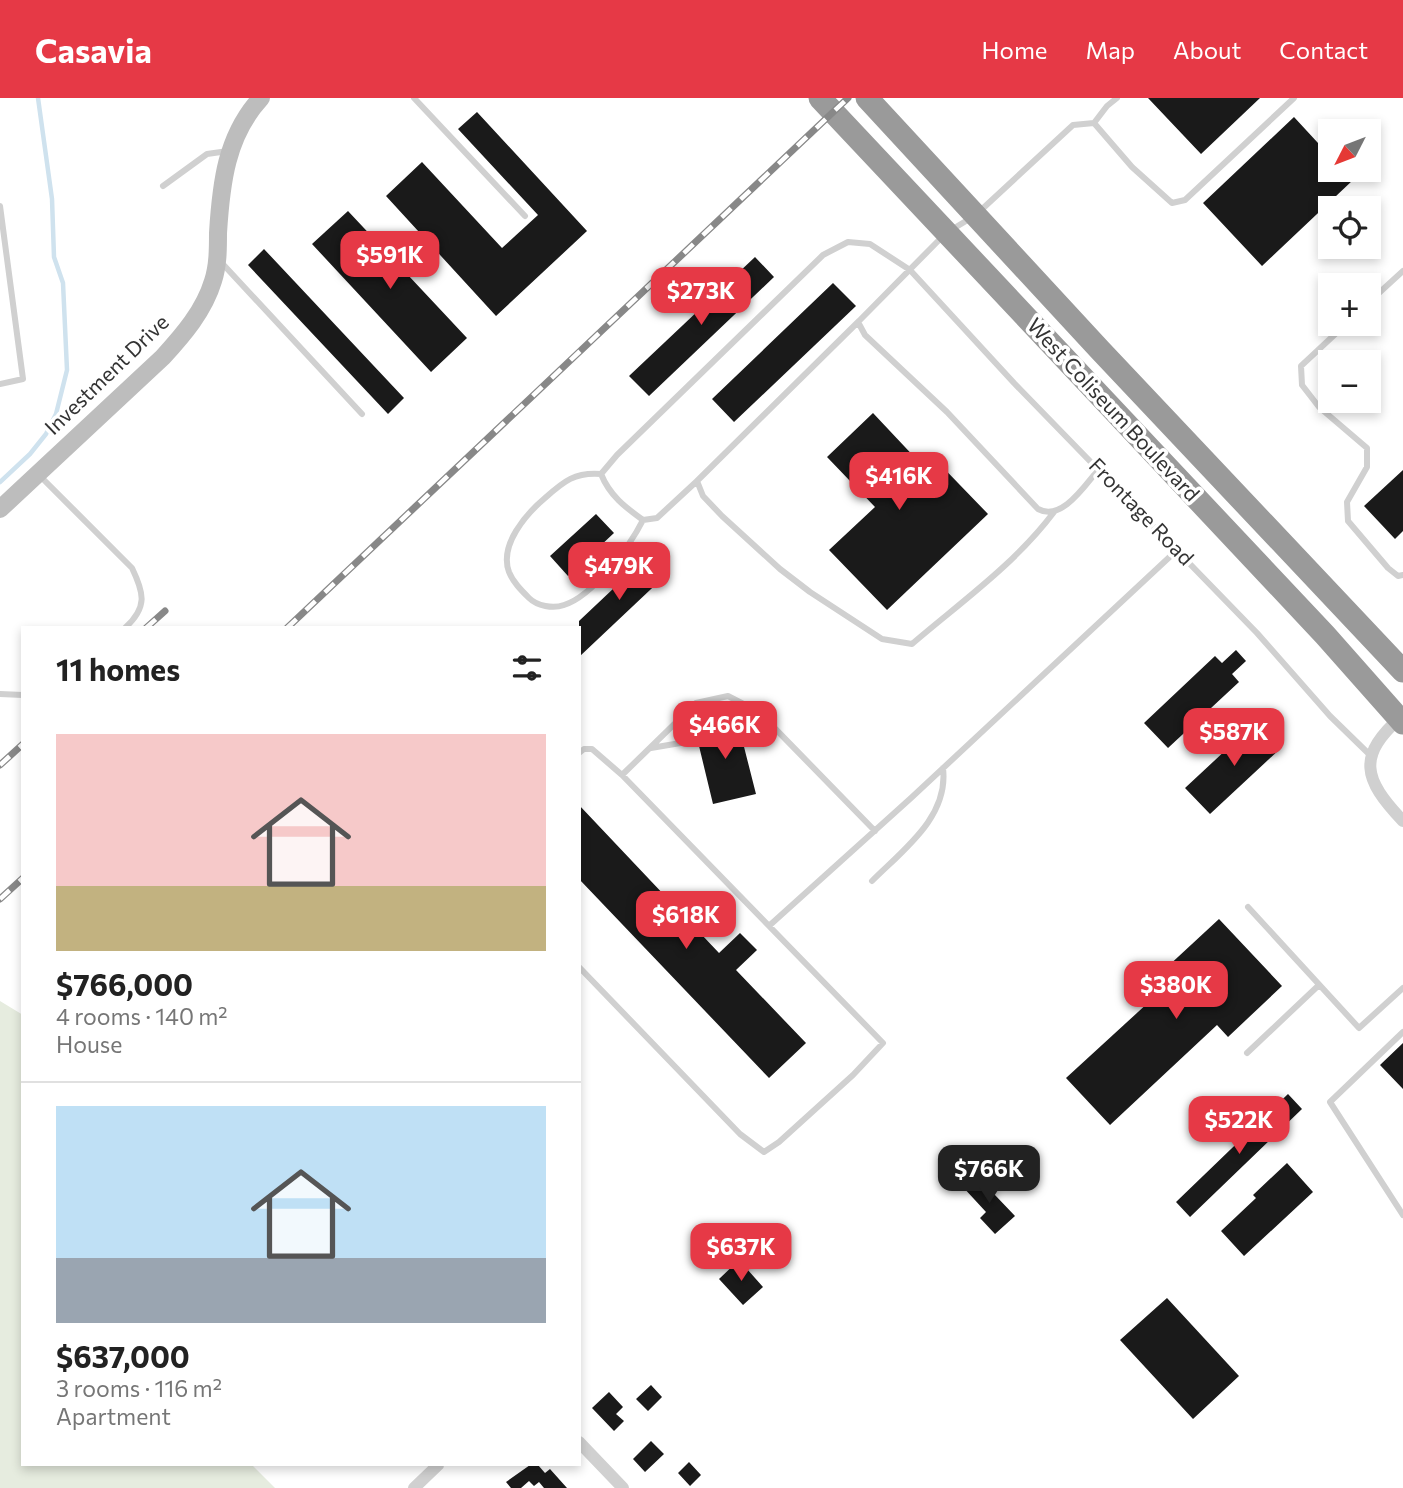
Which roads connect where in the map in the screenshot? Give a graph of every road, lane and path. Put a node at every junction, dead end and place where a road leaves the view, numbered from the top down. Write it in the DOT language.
graph roads {
  1 [pos="261,98"];
  2 [pos="414,98"];
  3 [pos="820,98"];
  4 [pos="867,98"];
  5 [pos="1117,98"];
  6 [pos="1294,98"];
  7 [pos="1094,123"];
  8 [pos="229,151"];
  9 [pos="163,186"];
  10 [pos="0,206"];
  11 [pos="976,215"];
  12 [pos="525,216"];
  13 [pos="946,233"];
  14 [pos="3,244"];
  15 [pos="217,257"];
  16 [pos="910,270"];
  17 [pos="1403,271"];
  18 [pos="1381,291"];
  19 [pos="860,320"];
  20 [pos="1333,336"];
  21 [pos="0,384"];
  22 [pos="362,414"];
  23 [pos="1099,469"];
  24 [pos="37,474"];
  25 [pos="601,474"];
  26 [pos="697,481"];
  27 [pos="0,509"];
  28 [pos="1054,512"];
  29 [pos="643,520"];
  30 [pos="1176,551"];
  31 [pos="1403,575"];
  32 [pos="127,626"];
  33 [pos="1403,671"];
  34 [pos="0,694"];
  35 [pos="21,695"];
  36 [pos="1402,718"];
  37 [pos="769,721"];
  38 [pos="740,729"];
  39 [pos="698,740"];
  40 [pos="649,748"];
  41 [pos="581,751"];
  42 [pos="1370,755"];
  43 [pos="943,768"];
  44 [pos="622,775"];
  45 [pos="1403,821"];
  46 [pos="875,831"];
  47 [pos="872,881"];
  48 [pos="1248,907"];
  49 [pos="770,925"];
  50 [pos="581,969"];
  51 [pos="1319,985"];
  52 [pos="1403,988"];
  53 [pos="1403,1032"];
  54 [pos="1247,1053"];
  55 [pos="1403,1215"];
  56 [pos="581,1444"];
  57 [pos="437,1466"];
  58 [pos="414,1488"];
  59 [pos="623,1488"];
  1 -- 8 [label="street, Investment Drive"];
  2 -- 12 [label="lane"];
  3 -- 13 [label="highway, West Coliseum Boulevard"];
  4 -- 11 [label="highway, West Coliseum Boulevard"];
  5 -- 7 [label="lane"];
  6 -- 7 [label="lane"];
  7 -- 11 [label="lane"];
  8 -- 9 [label="lane"];
  8 -- 15 [label="street, Investment Drive"];
  10 -- 14 [label="lane"];
  11 -- 13 [label="lane"];
  11 -- 33 [label="highway, West Coliseum Boulevard"];
  13 -- 16 [label="lane"];
  13 -- 36 [label="highway, West Coliseum Boulevard"];
  14 -- 21 [label="lane"];
  15 -- 22 [label="lane"];
  15 -- 24 [label="street, Investment Drive"];
  16 -- 19 [label="lane"];
  16 -- 23 [label="lane, Frontage Road"];
  16 -- 25 [label="lane, Frontage Road"];
  17 -- 18 [label="lane"];
  19 -- 26 [label="lane"];
  19 -- 28 [label="lane"];
  20 -- 31 [label="lane"];
  23 -- 28 [label="lane"];
  23 -- 30 [label="lane, Frontage Road"];
  24 -- 27 [label="street, Investment Drive"];
  24 -- 32 [label="lane"];
  25 -- 29 [label="lane"];
  25 -- 29 [label="lane"];
  26 -- 28 [label="lane"];
  26 -- 29 [label="lane"];
  30 -- 42 [label="lane, Frontage Road"];
  30 -- 43 [label="lane"];
  34 -- 35 [label="lane"];
  36 -- 42 [label="street"];
  37 -- 38 [label="lane"];
  37 -- 40 [label="lane"];
  37 -- 46 [label="lane"];
  39 -- 40 [label="lane"];
  40 -- 44 [label="lane"];
  41 -- 44 [label="lane"];
  42 -- 45 [label="street"];
  43 -- 46 [label="lane"];
  43 -- 47 [label="lane"];
  44 -- 49 [label="lane"];
  46 -- 49 [label="lane"];
  48 -- 51 [label="lane"];
  49 -- 50 [label="lane"];
  51 -- 52 [label="lane"];
  51 -- 54 [label="lane"];
  53 -- 55 [label="lane"];
  56 -- 59 [label="street"];
  57 -- 58 [label="street"];
}
